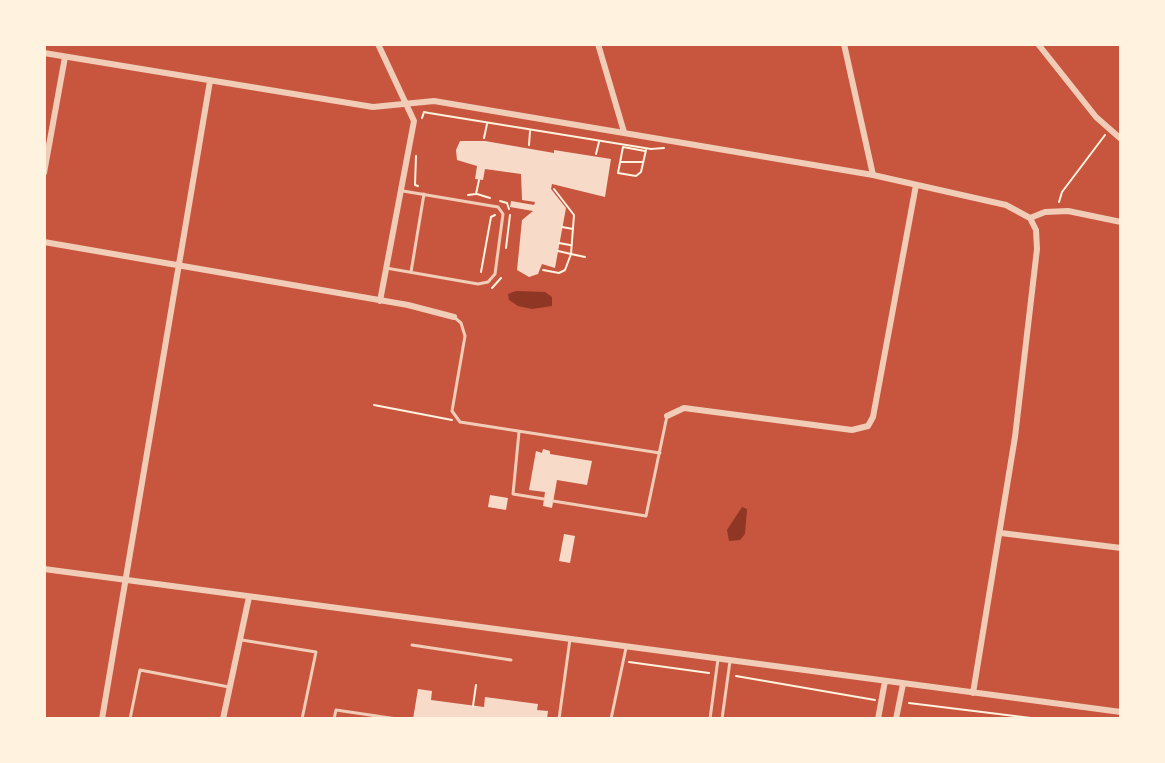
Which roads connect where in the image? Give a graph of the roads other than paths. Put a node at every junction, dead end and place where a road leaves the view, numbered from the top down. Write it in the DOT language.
graph roads {
  1 [pos="378,44"];
  2 [pos="598,44"];
  3 [pos="844,44"];
  4 [pos="1038,44"];
  5 [pos="44,53"];
  6 [pos="65,57"];
  7 [pos="210,81"];
  8 [pos="405,104"];
  9 [pos="624,132"];
  10 [pos="1121,139"];
  11 [pos="44,173"];
  12 [pos="873,175"];
  13 [pos="916,185"];
  14 [pos="401,190"];
  15 [pos="424,194"];
  16 [pos="1030,218"];
  17 [pos="1121,222"];
  18 [pos="44,242"];
  19 [pos="178,266"];
  20 [pos="386,268"];
  21 [pos="411,272"];
  22 [pos="380,301"];
  23 [pos="454,317"];
  24 [pos="667,416"];
  25 [pos="519,432"];
  26 [pos="660,453"];
  27 [pos="544,499"];
  28 [pos="553,501"];
  29 [pos="1001,533"];
  30 [pos="1121,548"];
  31 [pos="44,569"];
  32 [pos="124,580"];
  33 [pos="249,597"];
  34 [pos="570,639"];
  35 [pos="242,640"];
  36 [pos="412,645"];
  37 [pos="626,647"];
  38 [pos="718,659"];
  39 [pos="511,660"];
  40 [pos="730,661"];
  41 [pos="885,681"];
  42 [pos="903,684"];
  43 [pos="232,688"];
  44 [pos="973,693"];
  45 [pos="1121,712"];
  46 [pos="102,719"];
  47 [pos="130,719"];
  48 [pos="223,719"];
  49 [pos="302,719"];
  50 [pos="334,719"];
  51 [pos="397,719"];
  52 [pos="559,719"];
  53 [pos="611,719"];
  54 [pos="710,719"];
  55 [pos="722,719"];
  56 [pos="878,719"];
  57 [pos="896,719"];
  1 -- 8 [label="street"];
  2 -- 9 [label="street"];
  3 -- 12 [label="street"];
  4 -- 10 [label="street"];
  5 -- 6 [label="street"];
  6 -- 7 [label="street"];
  6 -- 11 [label="street"];
  7 -- 8 [label="street"];
  7 -- 19 [label="street"];
  8 -- 9 [label="street"];
  8 -- 14 [label="street"];
  9 -- 12 [label="street"];
  12 -- 13 [label="street"];
  13 -- 16 [label="street"];
  13 -- 24 [label="street"];
  14 -- 15 [label="lane"];
  14 -- 20 [label="street"];
  15 -- 21 [label="lane"];
  15 -- 21 [label="lane"];
  16 -- 17 [label="street"];
  16 -- 29 [label="street"];
  18 -- 19 [label="street"];
  19 -- 22 [label="street"];
  19 -- 32 [label="street"];
  20 -- 21 [label="lane"];
  20 -- 22 [label="street"];
  22 -- 23 [label="street"];
  23 -- 25 [label="lane"];
  24 -- 26 [label="lane"];
  25 -- 26 [label="lane"];
  25 -- 27 [label="lane"];
  26 -- 28 [label="lane"];
  29 -- 30 [label="street"];
  29 -- 44 [label="street"];
  31 -- 32 [label="street"];
  32 -- 33 [label="street"];
  32 -- 46 [label="street"];
  33 -- 34 [label="street"];
  33 -- 35 [label="street"];
  34 -- 37 [label="street"];
  34 -- 52 [label="lane"];
  35 -- 43 [label="street"];
  35 -- 49 [label="lane"];
  36 -- 39 [label="lane"];
  37 -- 38 [label="street"];
  37 -- 53 [label="lane"];
  38 -- 40 [label="street"];
  38 -- 54 [label="lane"];
  40 -- 41 [label="street"];
  40 -- 55 [label="lane"];
  41 -- 42 [label="street"];
  41 -- 56 [label="street"];
  42 -- 44 [label="street"];
  42 -- 57 [label="street"];
  43 -- 47 [label="lane"];
  43 -- 48 [label="street"];
  44 -- 45 [label="street"];
  50 -- 51 [label="lane"];
}
